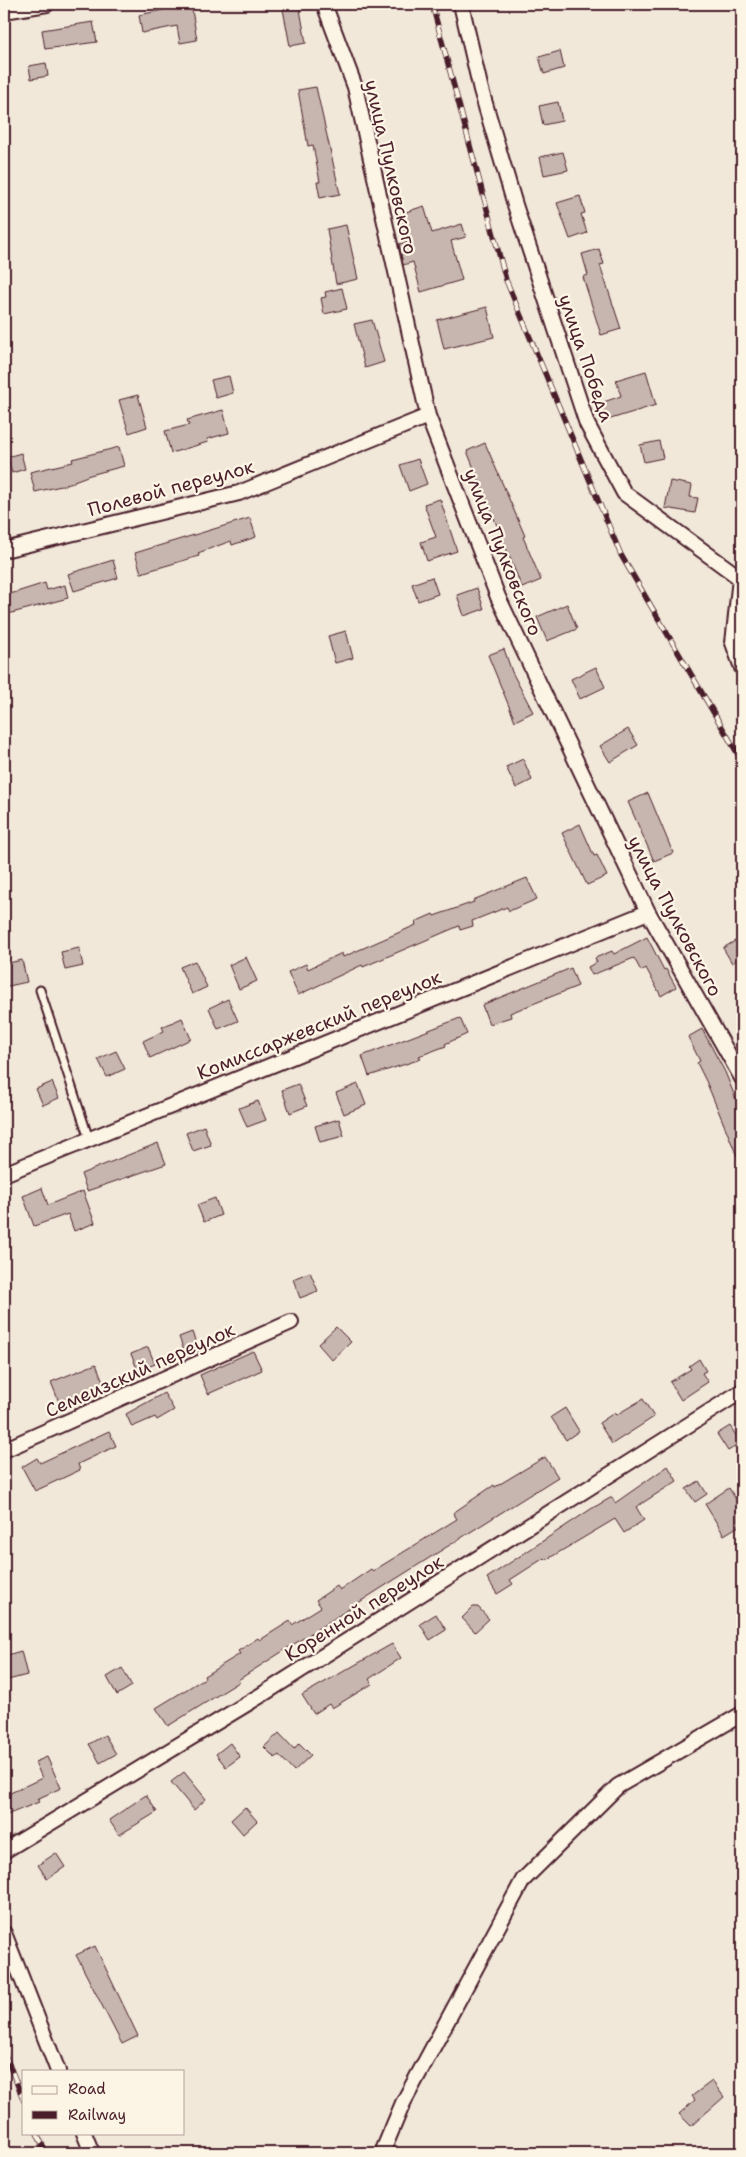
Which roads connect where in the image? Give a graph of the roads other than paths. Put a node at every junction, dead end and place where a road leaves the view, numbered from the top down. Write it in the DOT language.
graph roads {
  1 [pos="47,4"];
  2 [pos="324,4"];
  3 [pos="461,4"];
  4 [pos="4,11"];
  5 [pos="428,416"];
  6 [pos="4,550"];
  7 [pos="741,579"];
  8 [pos="742,668"];
  9 [pos="648,912"];
  10 [pos="40,990"];
  11 [pos="742,1078"];
  12 [pos="89,1139"];
  13 [pos="4,1174"];
  14 [pos="291,1322"];
  15 [pos="742,1391"];
  16 [pos="4,1450"];
  17 [pos="742,1714"];
  18 [pos="4,1851"];
  19 [pos="4,1933"];
  20 [pos="58,2070"];
  21 [pos="84,2134"];
  22 [pos="92,2153"];
  23 [pos="382,2153"];
  1 -- 4 [label="street"];
  2 -- 5 [label="street, улица Пулковского"];
  3 -- 7 [label="street, улица Победа"];
  5 -- 6 [label="street, Полевой переулок"];
  5 -- 9 [label="street, улица Пулковского"];
  7 -- 8 [label="street, улица Победа"];
  9 -- 11 [label="street, улица Пулковского"];
  9 -- 12 [label="street, Комиссаржевский переулок"];
  10 -- 12 [label="lane"];
  12 -- 13 [label="street, Комиссаржевский переулок"];
  14 -- 16 [label="street, Семеизский переулок"];
  15 -- 18 [label="street, Коренной переулок"];
  17 -- 23 [label="street"];
  19 -- 20 [label="street"];
  21 -- 22 [label="street"];
}
